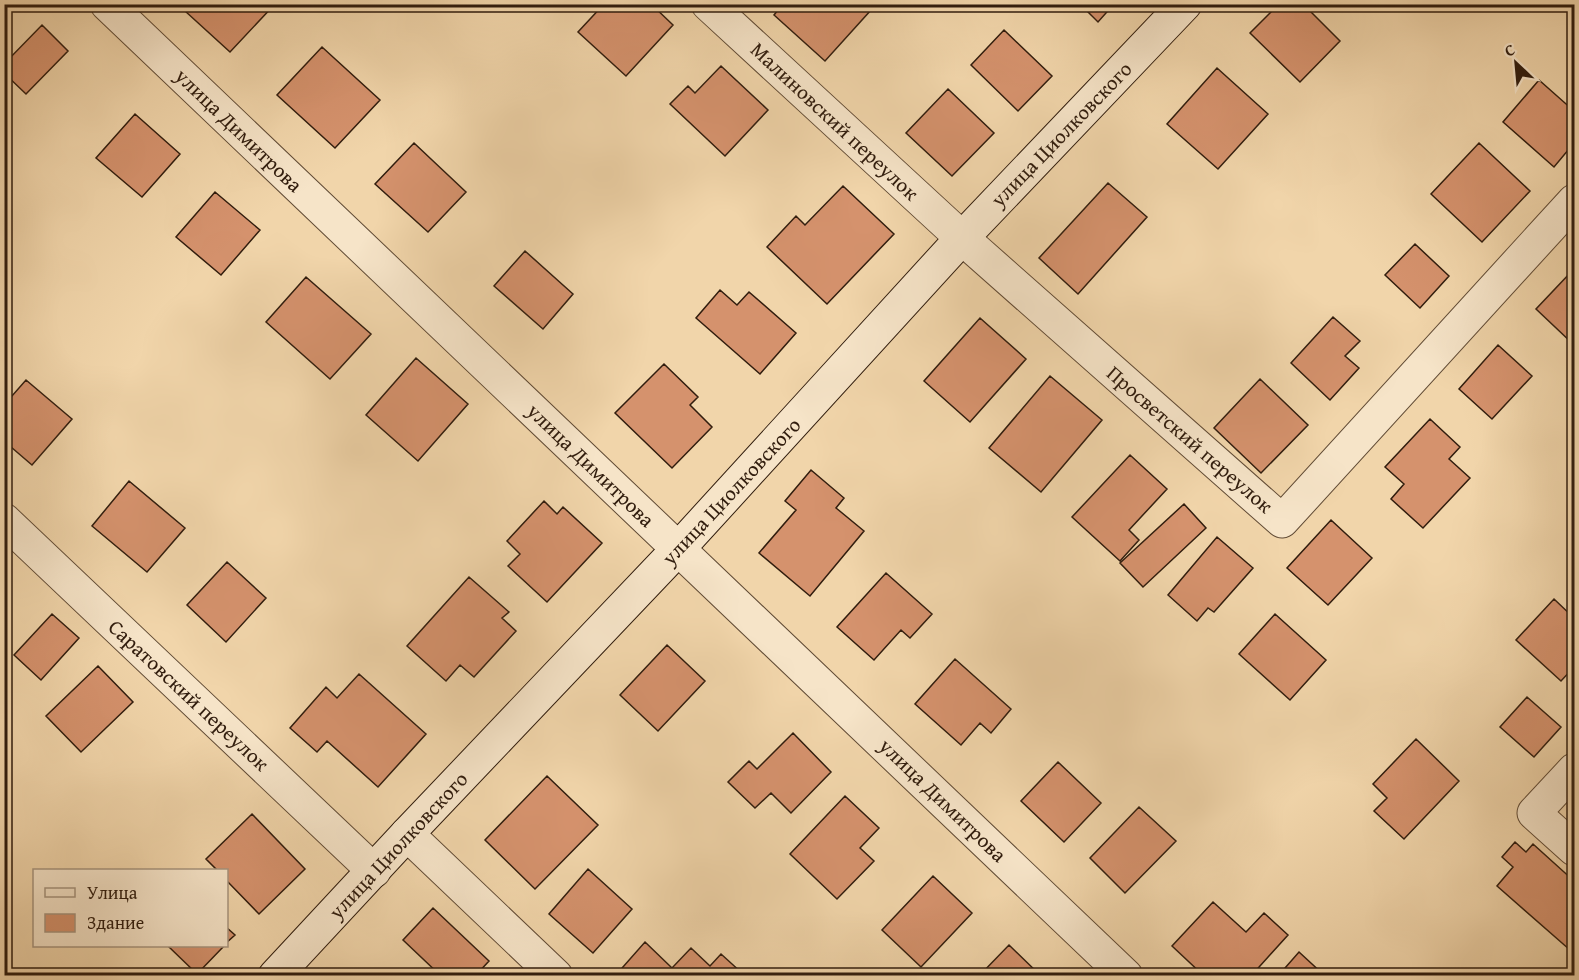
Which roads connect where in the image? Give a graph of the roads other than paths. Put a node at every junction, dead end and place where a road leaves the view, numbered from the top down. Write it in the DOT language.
graph roads {
  1 [pos="107,4"];
  2 [pos="708,4"];
  3 [pos="1185,4"];
  4 [pos="1575,201"];
  5 [pos="962,238"];
  6 [pos="4,520"];
  7 [pos="679,548"];
  8 [pos="1575,770"];
  9 [pos="407,834"];
  10 [pos="1575,849"];
  11 [pos="374,871"];
  12 [pos="275,975"];
  13 [pos="556,975"];
  14 [pos="1126,975"];
  1 -- 7 [label="street, улица Димитрова"];
  2 -- 5 [label="street, Малиновский переулок"];
  3 -- 5 [label="street, улица Циолковского"];
  4 -- 5 [label="street, Просветский переулок"];
  5 -- 7 [label="street, улица Циолковского"];
  6 -- 11 [label="street, Саратовский переулок"];
  7 -- 9 [label="street, улица Циолковского"];
  7 -- 14 [label="street, улица Димитрова"];
  8 -- 10 [label="street"];
  9 -- 11 [label="street, улица Циолковского"];
  9 -- 13 [label="street"];
  11 -- 12 [label="street, улица Циолковского"];
}
